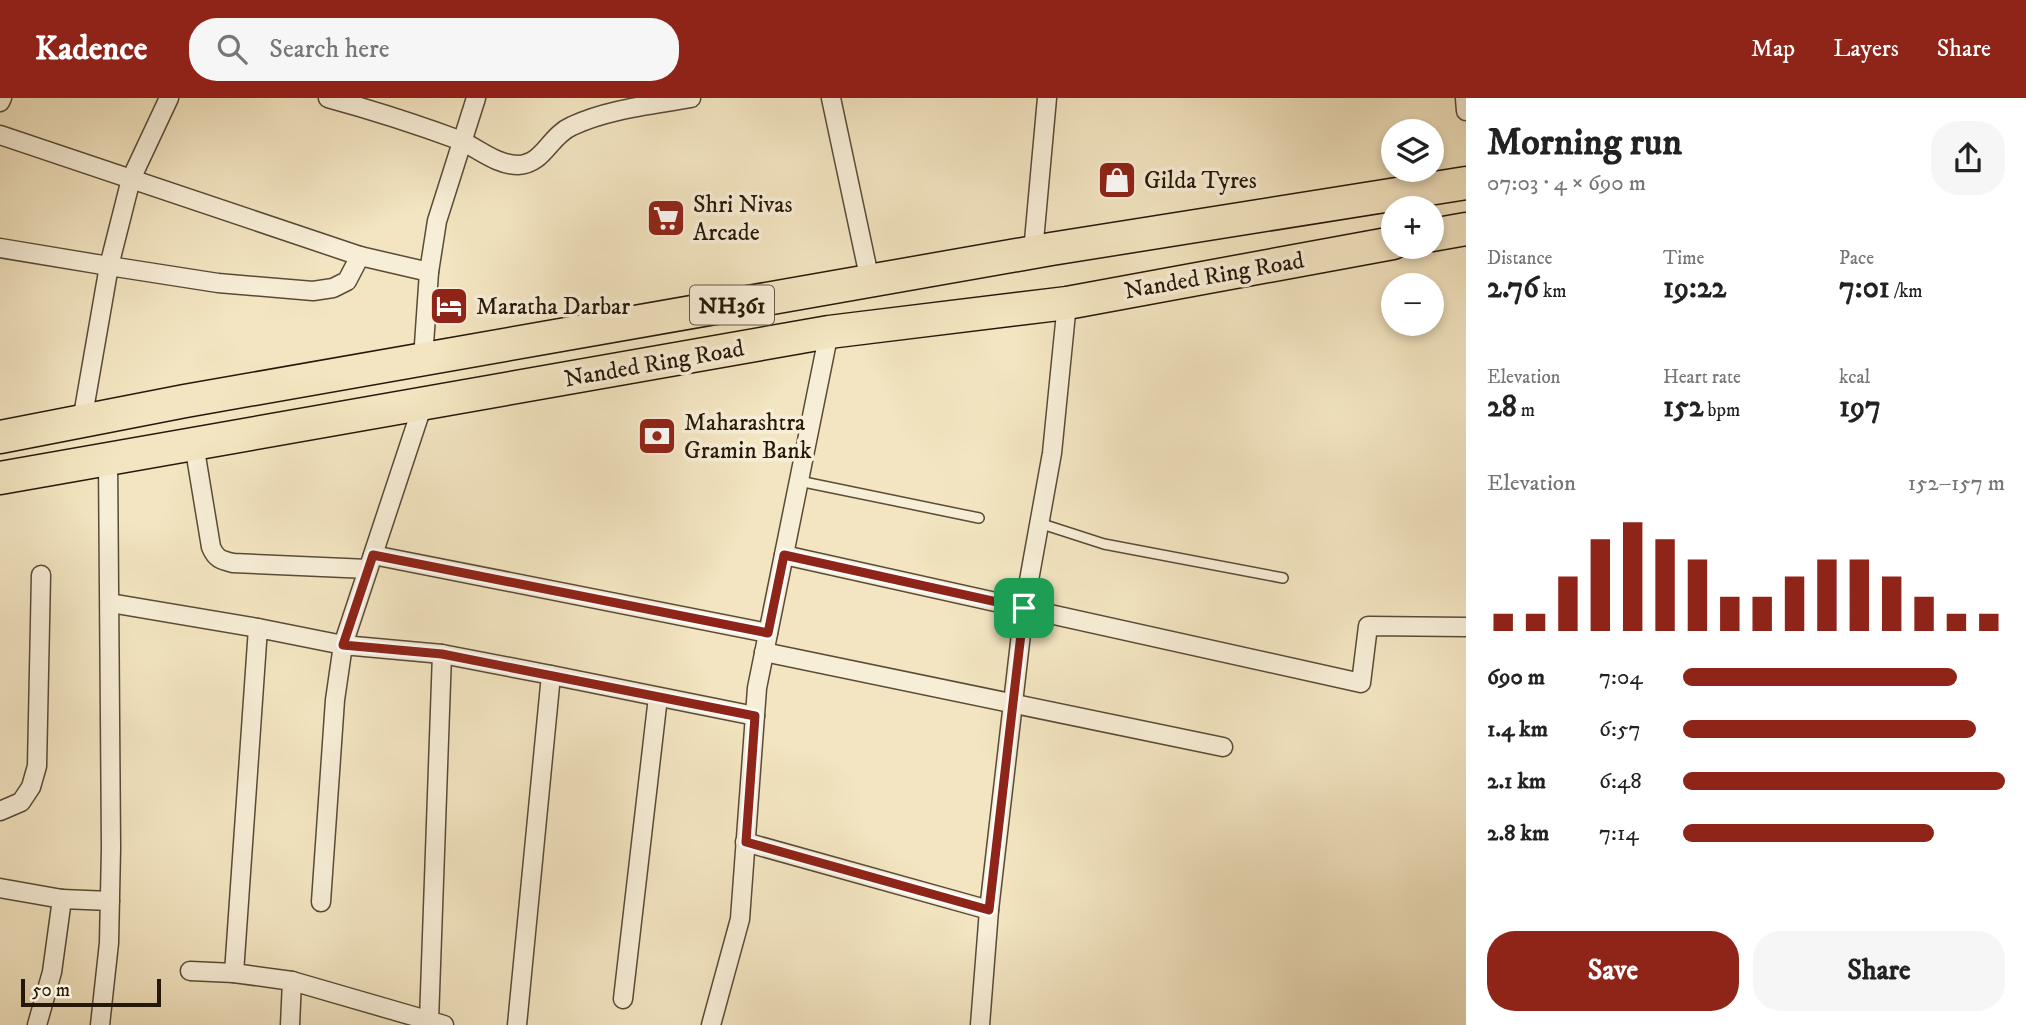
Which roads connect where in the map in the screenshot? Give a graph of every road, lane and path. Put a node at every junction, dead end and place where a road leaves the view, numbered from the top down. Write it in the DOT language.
graph roads {
  1 [pos="169,98"];
  2 [pos="328,98"];
  3 [pos="476,98"];
  4 [pos="691,98"];
  5 [pos="831,98"];
  6 [pos="1047,98"];
  7 [pos="1465,98"];
  8 [pos="366,103"];
  9 [pos="609,106"];
  10 [pos="1466,111"];
  11 [pos="0,135"];
  12 [pos="462,141"];
  13 [pos="131,179"];
  14 [pos="1466,183"];
  15 [pos="1466,229"];
  16 [pos="1444,233"];
  17 [pos="1381,245"];
  18 [pos="0,248"];
  19 [pos="1033,252"];
  20 [pos="360,256"];
  21 [pos="109,265"];
  22 [pos="429,272"];
  23 [pos="870,281"];
  24 [pos="1067,303"];
  25 [pos="829,332"];
  26 [pos="423,359"];
  27 [pos="422,404"];
  28 [pos="82,421"];
  29 [pos="0,437"];
  30 [pos="194,444"];
  31 [pos="108,459"];
  32 [pos="0,478"];
  33 [pos="799,481"];
  34 [pos="979,518"];
  35 [pos="1039,523"];
  36 [pos="784,555"];
  37 [pos="371,562"];
  38 [pos="41,575"];
  39 [pos="1283,579"];
  40 [pos="110,603"];
  41 [pos="1024,608"];
  42 [pos="1466,627"];
  43 [pos="258,628"];
  44 [pos="768,633"];
  45 [pos="343,645"];
  46 [pos="764,652"];
  47 [pos="442,654"];
  48 [pos="551,675"];
  49 [pos="658,697"];
  50 [pos="1013,703"];
  51 [pos="755,716"];
  52 [pos="1223,747"];
  53 [pos="0,811"];
  54 [pos="746,842"];
  55 [pos="0,888"];
  56 [pos="62,899"];
  57 [pos="110,901"];
  58 [pos="321,902"];
  59 [pos="989,910"];
  60 [pos="190,971"];
  61 [pos="234,973"];
  62 [pos="292,981"];
  63 [pos="623,999"];
  64 [pos="437,1023"];
  65 [pos="37,1025"];
  66 [pos="100,1025"];
  67 [pos="289,1025"];
  68 [pos="517,1025"];
  69 [pos="711,1025"];
  70 [pos="980,1025"];
  1 -- 13 [label="street"];
  2 -- 8 [label="street"];
  3 -- 12 [label="street"];
  4 -- 9 [label="street"];
  5 -- 23 [label="street"];
  6 -- 19 [label="street"];
  7 -- 10 [label="street"];
  8 -- 12 [label="street"];
  9 -- 12 [label="street"];
  11 -- 13 [label="street"];
  12 -- 22 [label="street"];
  13 -- 20 [label="street"];
  13 -- 21 [label="street"];
  14 -- 19 [label="highway, NH361"];
  15 -- 16 [label="highway"];
  17 -- 24 [label="highway, Nanded Ring Road / NH361"];
  18 -- 21 [label="street"];
  19 -- 23 [label="highway, NH361"];
  20 -- 21 [label="street"];
  20 -- 22 [label="street"];
  21 -- 28 [label="street"];
  22 -- 26 [label="street"];
  23 -- 26 [label="highway, NH361"];
  24 -- 25 [label="highway, Nanded Ring Road / NH361"];
  24 -- 35 [label="street"];
  25 -- 27 [label="highway, Nanded Ring Road / NH361"];
  25 -- 33 [label="street"];
  26 -- 28 [label="highway, NH361"];
  27 -- 30 [label="highway, Nanded Ring Road / NH361"];
  27 -- 37 [label="street"];
  28 -- 29 [label="highway, NH361"];
  30 -- 31 [label="highway, Nanded Ring Road / NH361"];
  30 -- 37 [label="street"];
  31 -- 32 [label="highway, Nanded Ring Road / NH361"];
  31 -- 40 [label="street"];
  33 -- 34 [label="lane"];
  33 -- 36 [label="street"];
  35 -- 39 [label="lane"];
  35 -- 41 [label="street"];
  36 -- 41 [label="street"];
  36 -- 44 [label="street"];
  37 -- 44 [label="street"];
  37 -- 45 [label="street"];
  38 -- 53 [label="street"];
  40 -- 43 [label="street"];
  40 -- 57 [label="street"];
  41 -- 42 [label="street"];
  41 -- 50 [label="street"];
  43 -- 45 [label="street"];
  43 -- 61 [label="street"];
  44 -- 46 [label="street"];
  45 -- 47 [label="street"];
  45 -- 58 [label="street"];
  46 -- 50 [label="street"];
  46 -- 51 [label="street"];
  47 -- 48 [label="street"];
  47 -- 64 [label="street"];
  48 -- 49 [label="street"];
  48 -- 68 [label="street"];
  49 -- 51 [label="street"];
  49 -- 63 [label="street"];
  50 -- 52 [label="street"];
  50 -- 59 [label="street"];
  51 -- 54 [label="street"];
  54 -- 59 [label="street"];
  54 -- 69 [label="street"];
  55 -- 56 [label="street"];
  56 -- 57 [label="street"];
  56 -- 65 [label="street"];
  57 -- 66 [label="street"];
  59 -- 70 [label="street"];
  60 -- 61 [label="street"];
  61 -- 62 [label="street"];
  62 -- 64 [label="street"];
  62 -- 67 [label="street"];
}
